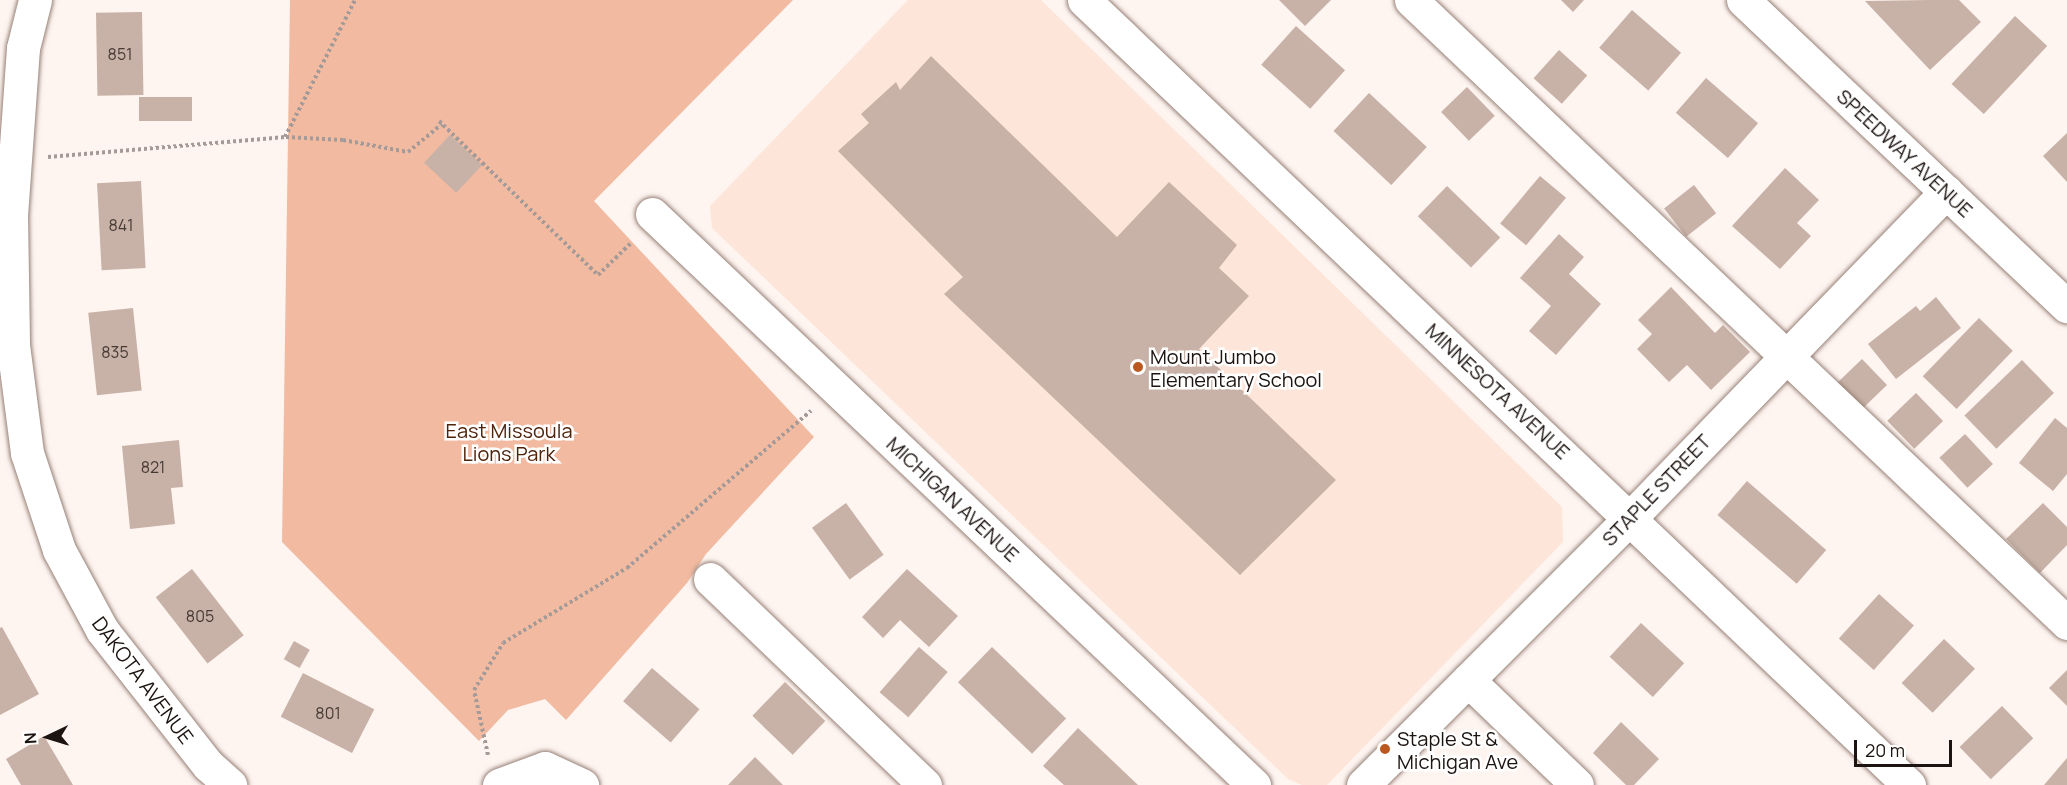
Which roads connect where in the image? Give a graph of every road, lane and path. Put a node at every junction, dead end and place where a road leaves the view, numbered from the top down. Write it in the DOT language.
graph roads {
  1 [pos="35,0"];
  2 [pos="355,0"];
  3 [pos="1084,0"];
  4 [pos="1411,0"];
  5 [pos="1743,0"];
  6 [pos="285,137"];
  7 [pos="44,158"];
  8 [pos="1946,192"];
  9 [pos="5,213"];
  10 [pos="655,216"];
  11 [pos="2067,306"];
  12 [pos="1786,357"];
  13 [pos="837,389"];
  14 [pos="1631,517"];
  15 [pos="710,579"];
  16 [pos="2067,624"];
  17 [pos="1468,680"];
  18 [pos="495,775"];
  19 [pos="230,785"];
  20 [pos="582,785"];
  21 [pos="925,785"];
  22 [pos="1254,785"];
  23 [pos="1364,785"];
  24 [pos="1577,785"];
  25 [pos="1909,785"];
  1 -- 9 [label="street, DAKOTA AVENUE"];
  2 -- 6 [label="path"];
  3 -- 14 [label="street, MINNESOTA AVENUE"];
  4 -- 12 [label="street"];
  5 -- 8 [label="street, SPEEDWAY AVENUE"];
  6 -- 7 [label="path"];
  6 -- 10 [label="path"];
  8 -- 11 [label="street, SPEEDWAY AVENUE"];
  8 -- 12 [label="street, STAPLE STREET"];
  9 -- 19 [label="street, DAKOTA AVENUE"];
  10 -- 13 [label="street, MICHIGAN AVENUE"];
  12 -- 14 [label="street, STAPLE STREET"];
  12 -- 16 [label="street"];
  13 -- 18 [label="path"];
  13 -- 22 [label="street, MICHIGAN AVENUE"];
  14 -- 17 [label="street, STAPLE STREET"];
  14 -- 25 [label="street, MINNESOTA AVENUE"];
  15 -- 21 [label="street"];
  17 -- 23 [label="street, STAPLE STREET"];
  17 -- 24 [label="street"];
  18 -- 20 [label="street"];
}
